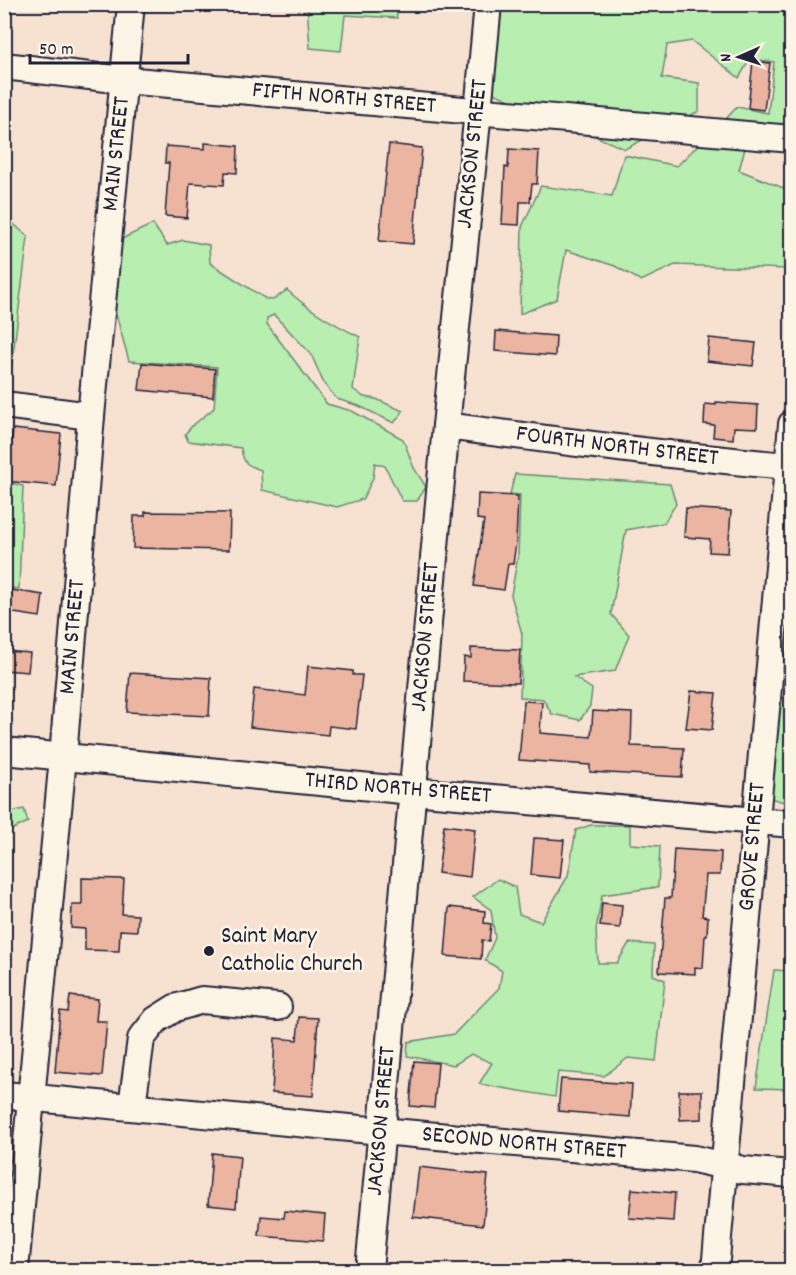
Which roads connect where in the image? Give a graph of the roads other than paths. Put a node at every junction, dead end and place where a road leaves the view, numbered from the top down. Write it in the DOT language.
graph roads {
  1 [pos="131,4"];
  2 [pos="488,4"];
  3 [pos="4,66"];
  4 [pos="124,80"];
  5 [pos="478,111"];
  6 [pos="792,139"];
  7 [pos="4,405"];
  8 [pos="91,416"];
  9 [pos="792,424"];
  10 [pos="446,426"];
  11 [pos="788,482"];
  12 [pos="4,751"];
  13 [pos="63,757"];
  14 [pos="412,791"];
  15 [pos="755,821"];
  16 [pos="792,824"];
  17 [pos="278,1007"];
  18 [pos="4,1095"];
  19 [pos="32,1098"];
  20 [pos="132,1106"];
  21 [pos="381,1131"];
  22 [pos="724,1166"];
  23 [pos="792,1174"];
  24 [pos="15,1270"];
  25 [pos="369,1270"];
  26 [pos="715,1270"];
  1 -- 4 [label="street, MAIN STREET"];
  2 -- 5 [label="street, JACKSON STREET"];
  3 -- 4 [label="street, FIFTH NORTH STREET"];
  4 -- 5 [label="street, FIFTH NORTH STREET"];
  4 -- 8 [label="street, MAIN STREET"];
  5 -- 6 [label="street, FIFTH NORTH STREET"];
  5 -- 10 [label="street, JACKSON STREET"];
  7 -- 8 [label="street"];
  8 -- 13 [label="street, MAIN STREET"];
  9 -- 11 [label="street, GROVE STREET"];
  10 -- 11 [label="street, FOURTH NORTH STREET"];
  10 -- 14 [label="street, JACKSON STREET"];
  11 -- 15 [label="street, GROVE STREET"];
  12 -- 13 [label="street, THIRD NORTH STREET"];
  13 -- 14 [label="street, THIRD NORTH STREET"];
  13 -- 19 [label="street, MAIN STREET"];
  14 -- 15 [label="street, THIRD NORTH STREET"];
  14 -- 21 [label="street, JACKSON STREET"];
  15 -- 16 [label="street, THIRD NORTH STREET"];
  15 -- 22 [label="street, GROVE STREET"];
  17 -- 20 [label="street"];
  18 -- 19 [label="street, SECOND NORTH STREET"];
  19 -- 20 [label="street, SECOND NORTH STREET"];
  19 -- 24 [label="street, MAIN STREET"];
  20 -- 21 [label="street, SECOND NORTH STREET"];
  21 -- 22 [label="street, SECOND NORTH STREET"];
  21 -- 25 [label="street, JACKSON STREET"];
  22 -- 23 [label="street, SECOND NORTH STREET"];
  22 -- 26 [label="street, GROVE STREET"];
}
